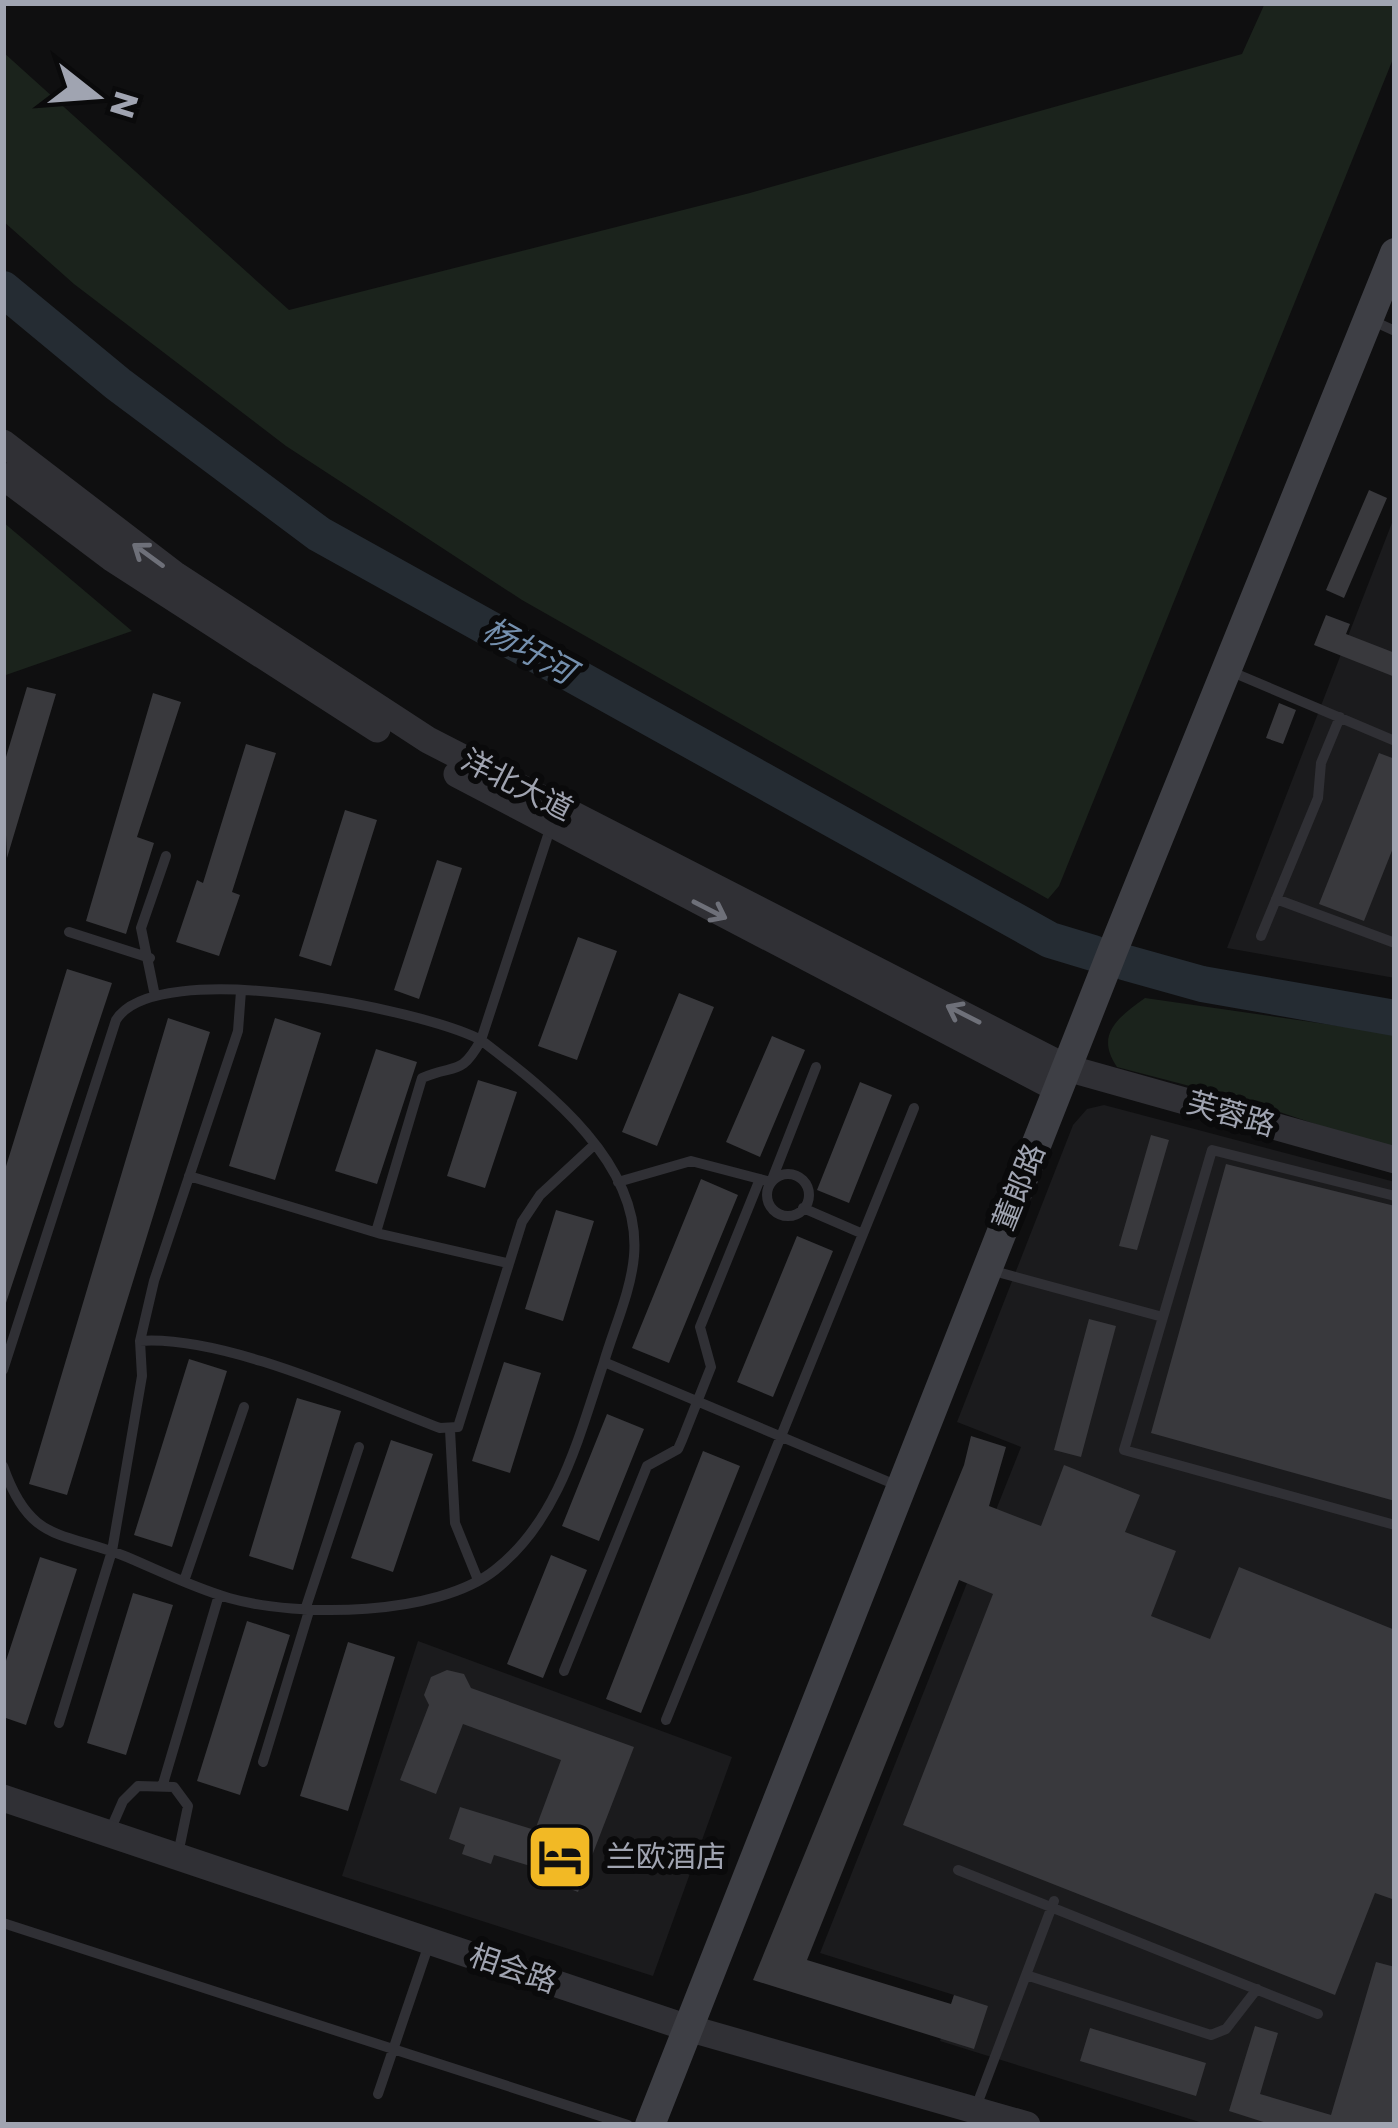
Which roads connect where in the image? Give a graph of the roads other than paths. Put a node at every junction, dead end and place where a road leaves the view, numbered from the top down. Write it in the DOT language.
graph roads {
  1 [pos="1395,253"];
  2 [pos="1382,325"];
  3 [pos="3,443"];
  4 [pos="3,476"];
  5 [pos="1230,671"];
  6 [pos="1340,717"];
  7 [pos="1395,740"];
  8 [pos="554,816"];
  9 [pos="166,856"];
  10 [pos="1276,899"];
  11 [pos="69,932"];
  12 [pos="1261,936"];
  13 [pos="1395,943"];
  14 [pos="150,958"];
  15 [pos="241,991"];
  16 [pos="155,996"];
  17 [pos="481,1040"];
  18 [pos="816,1067"];
  19 [pos="1062,1078"];
  20 [pos="914,1108"];
  21 [pos="594,1145"];
  22 [pos="1395,1160"];
  23 [pos="189,1176"];
  24 [pos="765,1181"];
  25 [pos="618,1182"];
  26 [pos="1395,1196"];
  27 [pos="803,1208"];
  28 [pos="376,1232"];
  29 [pos="863,1234"];
  30 [pos="507,1262"];
  31 [pos="987,1269"];
  32 [pos="1159,1316"];
  33 [pos="140,1341"];
  34 [pos="604,1362"];
  35 [pos="3,1370"];
  36 [pos="697,1404"];
  37 [pos="244,1407"];
  38 [pos="450,1430"];
  39 [pos="780,1438"];
  40 [pos="358,1447"];
  41 [pos="3,1466"];
  42 [pos="5,1480"];
  43 [pos="901,1486"];
  44 [pos="1395,1526"];
  45 [pos="112,1551"];
  46 [pos="478,1580"];
  47 [pos="184,1581"];
  48 [pos="219,1595"];
  49 [pos="307,1610"];
  50 [pos="563,1671"];
  51 [pos="666,1720"];
  52 [pos="58,1724"];
  53 [pos="263,1762"];
  54 [pos="163,1784"];
  55 [pos="3,1798"];
  56 [pos="109,1833"];
  57 [pos="177,1857"];
  58 [pos="958,1870"];
  59 [pos="1053,1904"];
  60 [pos="3,1923"];
  61 [pos="430,1941"];
  62 [pos="1026,1975"];
  63 [pos="1257,1989"];
  64 [pos="1318,2014"];
  65 [pos="688,2027"];
  66 [pos="393,2049"];
  67 [pos="378,2094"];
  68 [pos="974,2110"];
  69 [pos="628,2125"];
  70 [pos="650,2125"];
  71 [pos="1027,2125"];
  1 -- 2 [label="main road, 董郎路"];
  2 -- 5 [label="main road, 董郎路"];
  8 -- 3 [label="street, 洋北大道, one-way"];
  4 -- 8 [label="street, 洋北大道"];
  5 -- 6 [label="lane"];
  5 -- 19 [label="main road, 董郎路"];
  6 -- 7 [label="lane"];
  6 -- 10 [label="lane"];
  8 -- 17 [label="lane"];
  8 -- 19 [label="street, 洋北大道"];
  9 -- 14 [label="lane"];
  10 -- 12 [label="lane"];
  10 -- 13 [label="lane"];
  11 -- 14 [label="lane"];
  14 -- 16 [label="lane"];
  15 -- 16 [label="lane"];
  15 -- 17 [label="lane"];
  15 -- 23 [label="lane"];
  16 -- 35 [label="lane"];
  17 -- 21 [label="lane"];
  17 -- 28 [label="lane"];
  18 -- 24 [label="lane"];
  19 -- 22 [label="street, 芙蓉路"];
  19 -- 31 [label="main road, 董郎路"];
  20 -- 29 [label="lane"];
  21 -- 25 [label="lane"];
  21 -- 30 [label="lane"];
  23 -- 28 [label="lane"];
  23 -- 33 [label="lane"];
  24 -- 25 [label="lane"];
  24 -- 27 [label="lane"];
  24 -- 27 [label="lane"];
  24 -- 36 [label="lane"];
  25 -- 34 [label="lane"];
  26 -- 32 [label="lane"];
  27 -- 29 [label="lane"];
  28 -- 30 [label="lane"];
  29 -- 39 [label="lane"];
  30 -- 38 [label="lane"];
  31 -- 32 [label="lane"];
  31 -- 43 [label="main road, 董郎路"];
  32 -- 44 [label="lane"];
  33 -- 38 [label="lane"];
  33 -- 45 [label="lane"];
  34 -- 36 [label="lane"];
  34 -- 46 [label="lane"];
  36 -- 39 [label="lane"];
  36 -- 50 [label="lane"];
  37 -- 47 [label="lane"];
  38 -- 46 [label="lane"];
  39 -- 43 [label="lane"];
  39 -- 51 [label="lane"];
  40 -- 49 [label="lane"];
  41 -- 42 [label="lane"];
  42 -- 45 [label="lane"];
  43 -- 65 [label="main road, 董郎路"];
  45 -- 47 [label="lane"];
  45 -- 52 [label="lane"];
  46 -- 49 [label="lane"];
  47 -- 48 [label="lane"];
  48 -- 49 [label="lane"];
  48 -- 54 [label="lane"];
  49 -- 53 [label="lane"];
  54 -- 56 [label="lane"];
  54 -- 57 [label="lane"];
  55 -- 56 [label="street, 相会路"];
  56 -- 57 [label="street, 相会路"];
  57 -- 61 [label="street, 相会路"];
  58 -- 59 [label="lane"];
  59 -- 62 [label="lane"];
  59 -- 63 [label="lane"];
  60 -- 66 [label="lane"];
  61 -- 65 [label="street, 相会路"];
  61 -- 66 [label="lane"];
  62 -- 63 [label="lane"];
  62 -- 68 [label="lane"];
  63 -- 64 [label="lane"];
  65 -- 68 [label="street, 相会路"];
  65 -- 70 [label="main road, 董郎路"];
  66 -- 67 [label="lane"];
  66 -- 69 [label="lane"];
  68 -- 71 [label="street, 相会路"];
}
